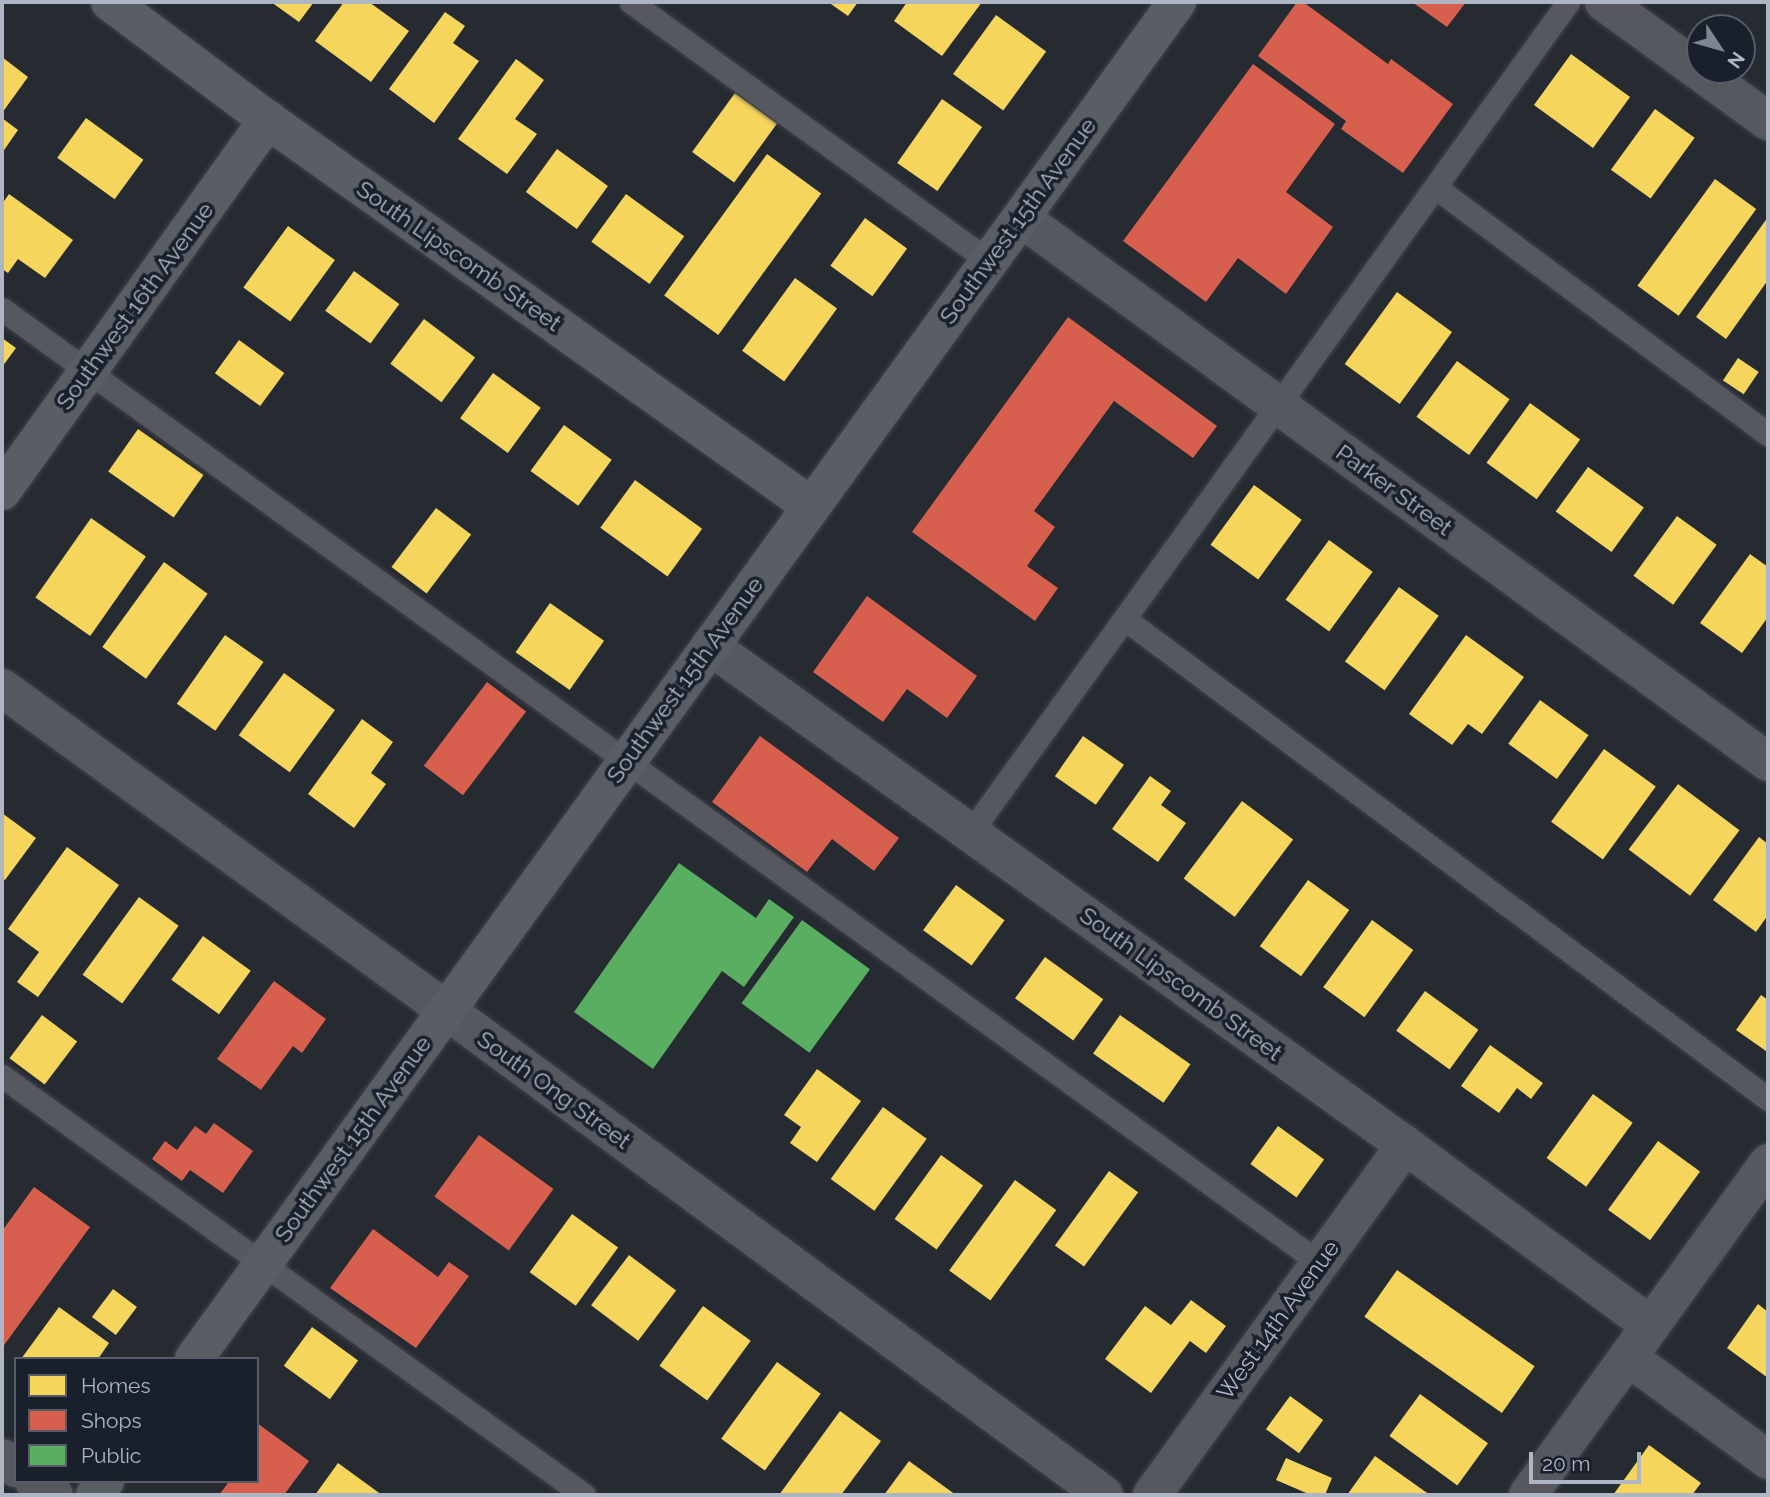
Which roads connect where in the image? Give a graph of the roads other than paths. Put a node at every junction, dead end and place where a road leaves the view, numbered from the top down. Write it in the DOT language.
graph roads {
  1 [pos="110,2"];
  2 [pos="631,2"];
  3 [pos="1568,2"];
  4 [pos="1604,2"];
  5 [pos="1173,3"];
  6 [pos="268,120"];
  7 [pos="1768,121"];
  8 [pos="1435,187"];
  9 [pos="1020,218"];
  10 [pos="989,261"];
  11 [pos="2,309"];
  12 [pos="87,372"];
  13 [pos="1278,405"];
  14 [pos="1768,434"];
  15 [pos="2,491"];
  16 [pos="811,506"];
  17 [pos="1125,618"];
  18 [pos="710,646"];
  19 [pos="2,688"];
  20 [pos="628,760"];
  21 [pos="1768,762"];
  22 [pos="970,833"];
  23 [pos="446,1010"];
  24 [pos="2,1076"];
  25 [pos="1768,1099"];
  26 [pos="1405,1145"];
  27 [pos="1768,1163"];
  28 [pos="1320,1263"];
  29 [pos="262,1265"];
  30 [pos="1651,1326"];
  31 [pos="195,1357"];
  32 [pos="1628,1357"];
  33 [pos="1768,1460"];
  34 [pos="37,1483"];
  35 [pos="54,1495"];
  36 [pos="584,1495"];
  37 [pos="1104,1495"];
  38 [pos="1152,1495"];
  39 [pos="1528,1495"];
  1 -- 6 [label="main road, South Lipscomb Street"];
  2 -- 10 [label="lane"];
  3 -- 8 [label="lane"];
  4 -- 7 [label="street"];
  5 -- 9 [label="main road, Southwest 15th Avenue"];
  6 -- 12 [label="main road, Southwest 16th Avenue"];
  6 -- 16 [label="main road, South Lipscomb Street"];
  8 -- 13 [label="lane"];
  8 -- 14 [label="lane"];
  9 -- 10 [label="main road, Southwest 15th Avenue"];
  9 -- 13 [label="street, Parker Street"];
  10 -- 16 [label="main road, Southwest 15th Avenue"];
  11 -- 12 [label="lane"];
  12 -- 15 [label="main road, Southwest 16th Avenue"];
  12 -- 20 [label="lane"];
  13 -- 17 [label="lane"];
  13 -- 21 [label="street, Parker Street"];
  16 -- 18 [label="main road, Southwest 15th Avenue"];
  17 -- 22 [label="lane"];
  17 -- 25 [label="lane"];
  18 -- 20 [label="main road, Southwest 15th Avenue"];
  18 -- 22 [label="street, South Lipscomb Street"];
  19 -- 23 [label="street, South Ong Street"];
  20 -- 23 [label="main road, Southwest 15th Avenue"];
  20 -- 28 [label="lane"];
  22 -- 26 [label="street, South Lipscomb Street"];
  23 -- 29 [label="main road, Southwest 15th Avenue"];
  23 -- 37 [label="street, South Ong Street"];
  24 -- 29 [label="lane"];
  26 -- 28 [label="street, West 14th Avenue"];
  26 -- 30 [label="street, South Lipscomb Street"];
  27 -- 30 [label="street"];
  28 -- 38 [label="street, West 14th Avenue"];
  29 -- 31 [label="main road, Southwest 15th Avenue"];
  29 -- 36 [label="lane"];
  30 -- 32 [label="street"];
  32 -- 33 [label="street"];
  32 -- 39 [label="street"];
  34 -- 35 [label="street"];
}
